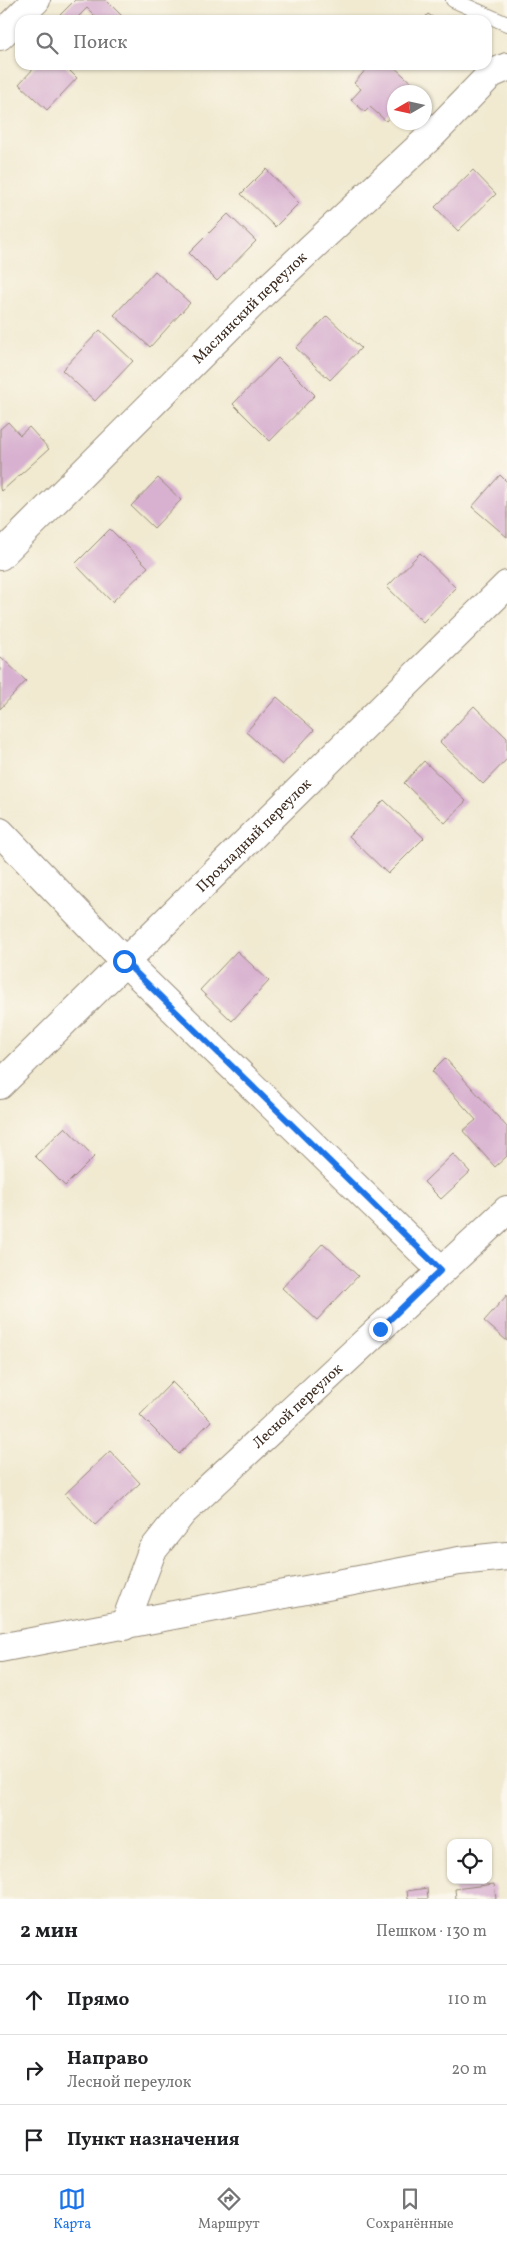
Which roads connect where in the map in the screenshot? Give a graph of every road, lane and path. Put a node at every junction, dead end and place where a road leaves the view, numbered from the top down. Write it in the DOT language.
graph roads {
  1 [pos="36,0"];
  2 [pos="453,0"];
  3 [pos="21,15"];
  4 [pos="487,15"];
  5 [pos="492,17"];
  6 [pos="15,21"];
  7 [pos="507,24"];
  8 [pos="0,36"];
  9 [pos="507,67"];
  10 [pos="0,556"];
  11 [pos="507,586"];
  12 [pos="0,832"];
  13 [pos="124,961"];
  14 [pos="0,1085"];
  15 [pos="507,1210"];
  16 [pos="441,1270"];
  17 [pos="507,1556"];
  18 [pos="124,1626"];
  19 [pos="0,1648"];
  1 -- 3 [label="street"];
  2 -- 4 [label="lane"];
  5 -- 7 [label="lane"];
  6 -- 8 [label="street"];
  9 -- 10 [label="street, Маслянский переулок"];
  11 -- 13 [label="street, Прохладный переулок"];
  12 -- 13 [label="street"];
  13 -- 14 [label="street, Прохладный переулок"];
  13 -- 16 [label="street"];
  15 -- 16 [label="street, Лесной переулок"];
  16 -- 18 [label="street, Лесной переулок"];
  17 -- 18 [label="street"];
  18 -- 19 [label="street"];
}
